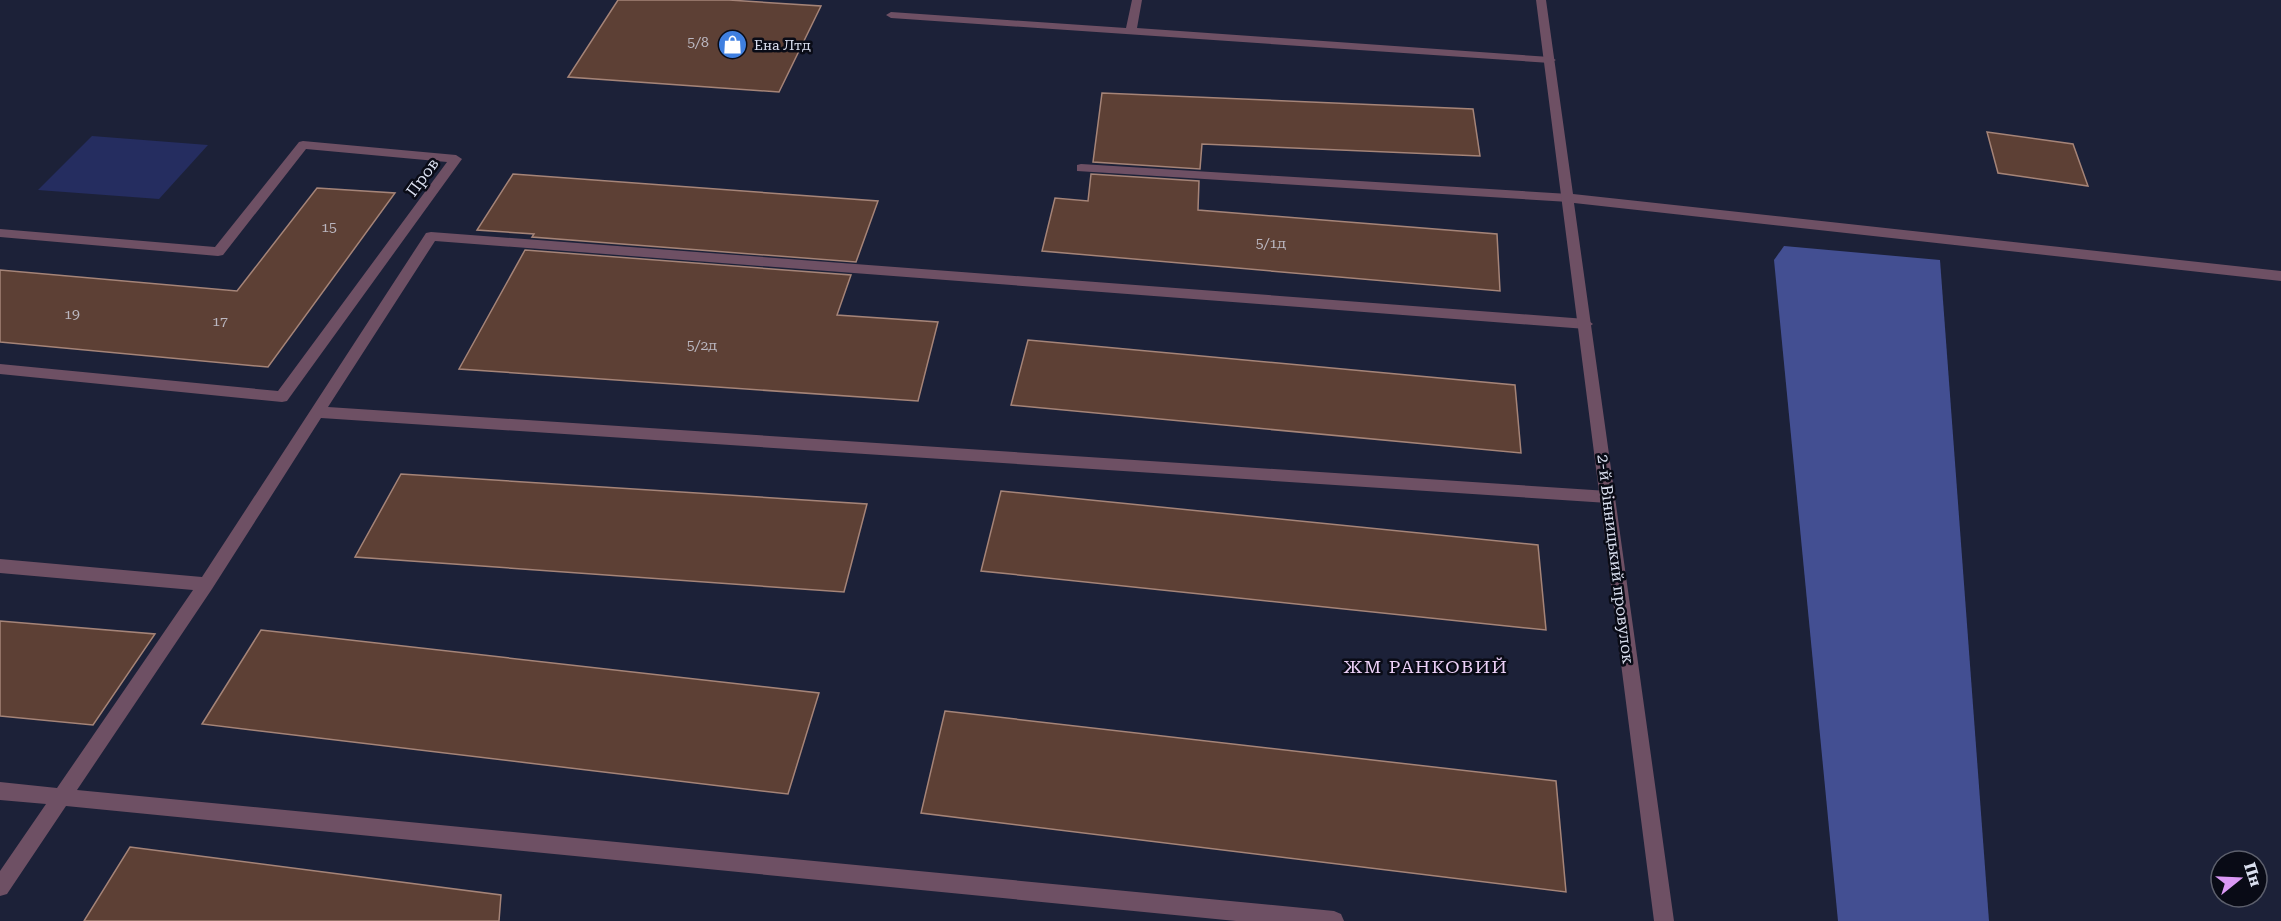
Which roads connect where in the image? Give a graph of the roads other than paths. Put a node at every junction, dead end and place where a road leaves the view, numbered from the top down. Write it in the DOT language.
graph roads {
  1 [pos="1137,0"];
  2 [pos="1540,0"];
  3 [pos="891,15"];
  4 [pos="1131,31"];
  5 [pos="1550,60"];
  6 [pos="1081,168"];
  7 [pos="1569,198"];
  8 [pos="0,233"];
  9 [pos="2281,276"];
  10 [pos="1586,324"];
  11 [pos="0,369"];
  12 [pos="319,412"];
  13 [pos="1608,497"];
  14 [pos="0,566"];
  15 [pos="206,584"];
  16 [pos="0,791"];
  17 [pos="60,798"];
  18 [pos="0,887"];
  19 [pos="1334,921"];
  20 [pos="1664,921"];
  1 -- 4 [label="street"];
  2 -- 5 [label="street, 2-й Вінницький провулок"];
  3 -- 4 [label="street"];
  4 -- 5 [label="street"];
  5 -- 7 [label="street, 2-й Вінницький провулок"];
  6 -- 7 [label="street"];
  7 -- 9 [label="street"];
  7 -- 10 [label="street, 2-й Вінницький провулок"];
  8 -- 11 [label="street, Пров"];
  10 -- 12 [label="street"];
  10 -- 13 [label="street, 2-й Вінницький провулок"];
  12 -- 13 [label="street"];
  12 -- 15 [label="street"];
  13 -- 20 [label="street, 2-й Вінницький провулок"];
  14 -- 15 [label="street"];
  15 -- 17 [label="street"];
  16 -- 17 [label="street"];
  17 -- 18 [label="street"];
  17 -- 19 [label="street"];
}
